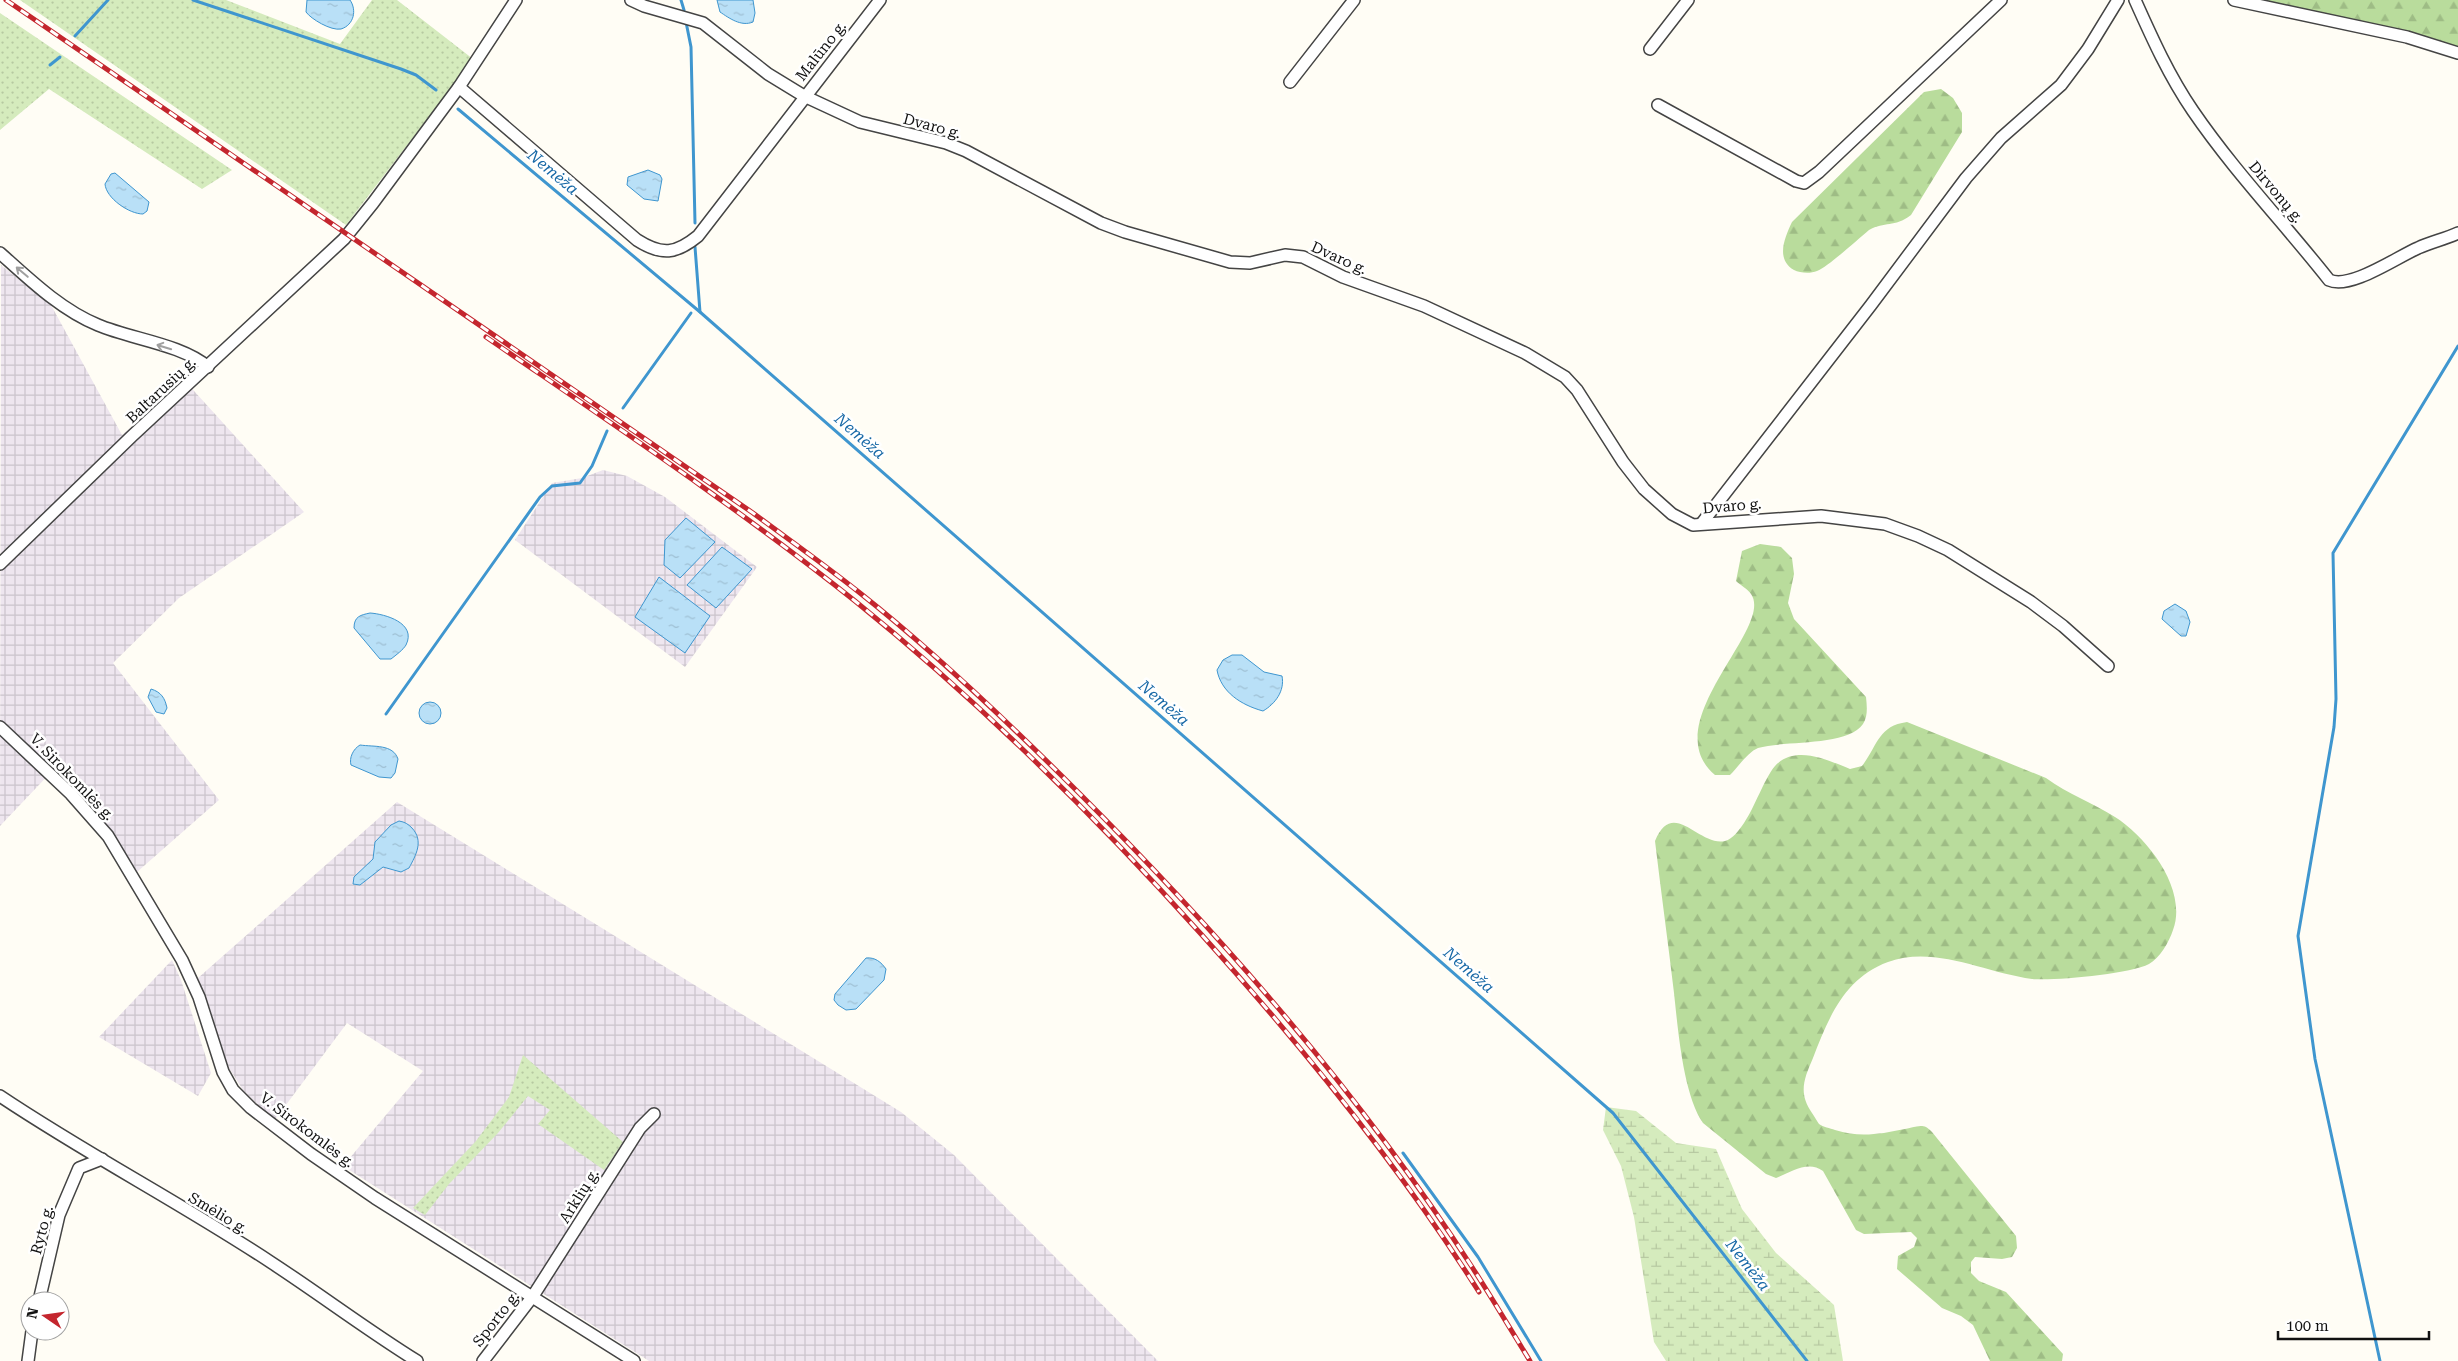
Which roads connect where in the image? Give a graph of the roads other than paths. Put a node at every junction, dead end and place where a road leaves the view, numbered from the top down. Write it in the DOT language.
graph roads {
  1 [pos="516,0"];
  2 [pos="631,0"];
  3 [pos="880,0"];
  4 [pos="1354,0"];
  5 [pos="1688,0"];
  6 [pos="2001,0"];
  7 [pos="2118,0"];
  8 [pos="2135,0"];
  9 [pos="2234,0"];
  10 [pos="1650,49"];
  11 [pos="2458,52"];
  12 [pos="1290,82"];
  13 [pos="459,87"];
  14 [pos="804,96"];
  15 [pos="1658,105"];
  16 [pos="2458,233"];
  17 [pos="0,252"];
  18 [pos="208,367"];
  19 [pos="1702,523"];
  20 [pos="0,564"];
  21 [pos="2108,666"];
  22 [pos="0,727"];
  23 [pos="0,1096"];
  24 [pos="654,1114"];
  25 [pos="79,1146"];
  26 [pos="102,1159"];
  27 [pos="79,1168"];
  28 [pos="41,1291"];
  29 [pos="534,1296"];
  30 [pos="31,1341"];
  31 [pos="28,1361"];
  32 [pos="417,1361"];
  33 [pos="483,1361"];
  34 [pos="634,1361"];
  1 -- 13 [label="street, Baltarusių g."];
  2 -- 14 [label="street, Dvaro g."];
  3 -- 14 [label="street, Malūno g."];
  4 -- 12 [label="street"];
  5 -- 10 [label="street"];
  6 -- 15 [label="street"];
  7 -- 19 [label="street"];
  8 -- 16 [label="street, Dirvonų g."];
  9 -- 11 [label="street"];
  13 -- 14 [label="street, Malūno g."];
  13 -- 18 [label="street, Baltarusių g."];
  14 -- 19 [label="street, Dvaro g."];
  18 -- 17 [label="street, one-way"];
  18 -- 20 [label="street, Baltarusių g."];
  19 -- 21 [label="street, Dvaro g."];
  22 -- 29 [label="street, V. Sirokomlės g."];
  23 -- 25 [label="street, Smėlio g."];
  24 -- 29 [label="street, Arklių g."];
  25 -- 26 [label="street, Smėlio g."];
  25 -- 27 [label="street, Ryto g."];
  26 -- 27 [label="street"];
  26 -- 32 [label="street, Smėlio g."];
  27 -- 28 [label="street, Ryto g."];
  29 -- 33 [label="street, Sporto g."];
  29 -- 34 [label="street, V. Sirokomlės g."];
  30 -- 31 [label="street"];
}
